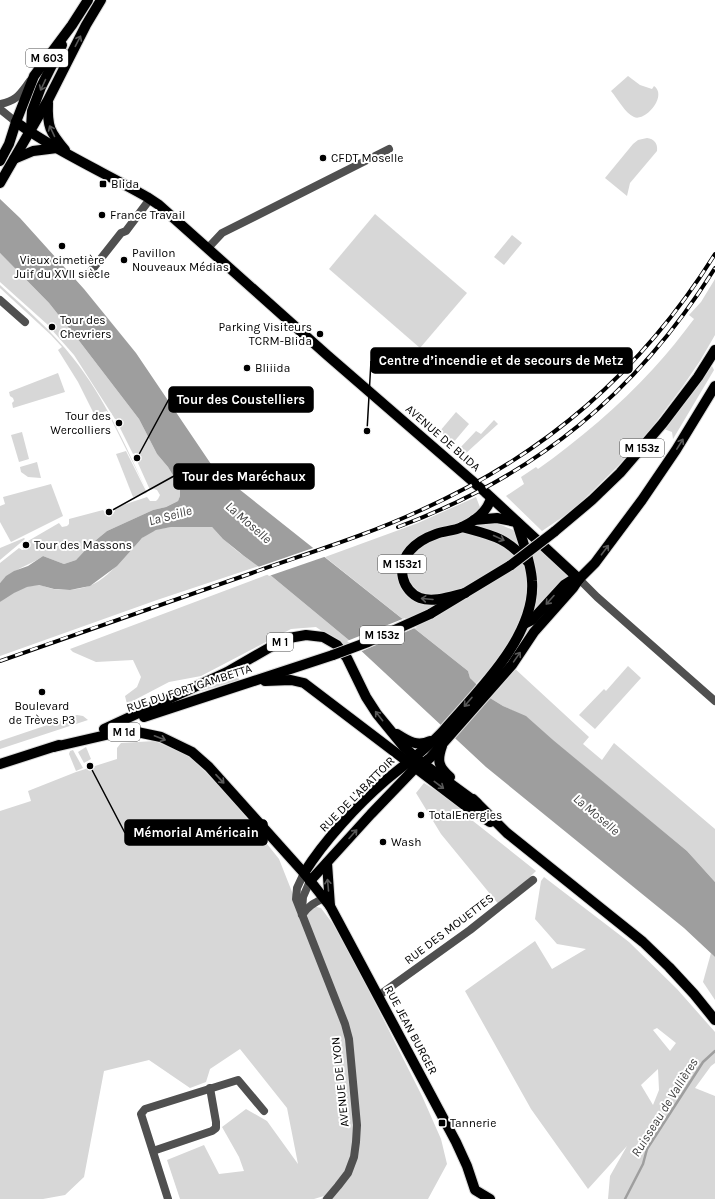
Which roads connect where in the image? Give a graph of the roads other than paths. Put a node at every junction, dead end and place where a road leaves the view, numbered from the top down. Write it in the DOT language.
graph roads {
  1 [pos="88,0"];
  2 [pos="101,0"];
  3 [pos="72,24"];
  4 [pos="34,76"];
  5 [pos="48,100"];
  6 [pos="0,104"];
  7 [pos="0,109"];
  8 [pos="16,122"];
  9 [pos="30,132"];
  10 [pos="57,148"];
  11 [pos="389,149"];
  12 [pos="70,156"];
  13 [pos="14,160"];
  14 [pos="0,161"];
  15 [pos="0,183"];
  16 [pos="150,199"];
  17 [pos="208,248"];
  18 [pos="91,271"];
  19 [pos="0,300"];
  20 [pos="25,322"];
  21 [pos="715,350"];
  22 [pos="715,386"];
  23 [pos="491,498"];
  24 [pos="474,520"];
  25 [pos="517,522"];
  26 [pos="462,527"];
  27 [pos="529,563"];
  28 [pos="579,579"];
  29 [pos="465,593"];
  30 [pos="524,624"];
  31 [pos="495,678"];
  32 [pos="253,682"];
  33 [pos="715,701"];
  34 [pos="104,729"];
  35 [pos="390,729"];
  36 [pos="439,742"];
  37 [pos="54,747"];
  38 [pos="416,762"];
  39 [pos="0,764"];
  40 [pos="477,803"];
  41 [pos="507,833"];
  42 [pos="327,863"];
  43 [pos="307,877"];
  44 [pos="533,880"];
  45 [pos="327,902"];
  46 [pos="302,915"];
  47 [pos="378,996"];
  48 [pos="715,1020"];
  49 [pos="210,1088"];
  50 [pos="264,1111"];
  51 [pos="153,1151"];
  52 [pos="475,1195"];
  53 [pos="168,1199"];
  54 [pos="326,1199"];
  55 [pos="490,1199"];
  1 -- 3 [label="main road, M 603"];
  5 -- 2 [label="main road, M 603, one-way"];
  3 -- 4 [label="main road, M 603"];
  3 -- 9 [label="main road, M 603, one-way"];
  4 -- 6 [label="street"];
  4 -- 8 [label="main road, M 603"];
  5 -- 9 [label="main road, M 603"];
  12 -- 5 [label="main road, AVENUE DE BLIDA, one-way"];
  7 -- 8 [label="street"];
  8 -- 9 [label="main road, AVENUE DE BLIDA"];
  8 -- 13 [label="main road, M 603"];
  8 -- 14 [label="main road, M 603"];
  9 -- 10 [label="main road, AVENUE DE BLIDA"];
  9 -- 13 [label="main road, M 603"];
  10 -- 12 [label="main road, AVENUE DE BLIDA"];
  10 -- 13 [label="main road"];
  11 -- 17 [label="street"];
  12 -- 16 [label="main road, AVENUE DE BLIDA"];
  13 -- 15 [label="main road, M 603"];
  16 -- 17 [label="main road, AVENUE DE BLIDA"];
  16 -- 18 [label="street"];
  17 -- 23 [label="main road, AVENUE DE BLIDA"];
  19 -- 20 [label="street"];
  21 -- 29 [label="main road, M 153z, bridge"];
  28 -- 22 [label="main road, one-way"];
  23 -- 24 [label="main road, M 153z1"];
  23 -- 25 [label="main road, AVENUE DE BLIDA"];
  24 -- 25 [label="main road, M 153z1"];
  24 -- 26 [label="main road, M 153z1"];
  25 -- 27 [label="main road"];
  25 -- 28 [label="main road, AVENUE DE BLIDA"];
  26 -- 27 [label="main road, M 153z1, one-way"];
  29 -- 26 [label="main road, M 153z1, one-way"];
  27 -- 30 [label="main road"];
  28 -- 30 [label="main road, one-way"];
  31 -- 28 [label="main road, one-way"];
  28 -- 33 [label="street, AVENUE DE BLIDA"];
  29 -- 32 [label="main road, RUE DU FORT GAMBETTA / M 153z, bridge"];
  30 -- 31 [label="main road"];
  31 -- 36 [label="main road, RUE DE L'ABATTOIR"];
  32 -- 34 [label="main road, RUE DU FORT GAMBETTA / M 1"];
  32 -- 38 [label="main road, M 1"];
  35 -- 34 [label="main road, M 1, one-way"];
  34 -- 37 [label="main road, RUE DU FORT GAMBETTA / M 1"];
  35 -- 36 [label="main road, M 1"];
  35 -- 38 [label="main road, M 1"];
  36 -- 38 [label="main road, RUE DE L'ABATTOIR"];
  36 -- 40 [label="main road, M 1"];
  37 -- 39 [label="main road, M 1"];
  37 -- 43 [label="main road, M 1d, one-way"];
  38 -- 40 [label="main road, M 1"];
  38 -- 41 [label="main road, M 1, one-way"];
  42 -- 38 [label="main road, RUE DE L'ABATTOIR, one-way"];
  38 -- 43 [label="main road, RUE DE L'ABATTOIR"];
  40 -- 41 [label="main road, M 1"];
  41 -- 48 [label="main road, M 1"];
  42 -- 43 [label="main road, RUE DE L'ABATTOIR"];
  45 -- 42 [label="main road, one-way"];
  43 -- 45 [label="main road, RUE JEAN BURGER / M 1d"];
  43 -- 46 [label="street, AVENUE DE LYON"];
  44 -- 47 [label="street, RUE DES MOUETTES"];
  45 -- 46 [label="street"];
  45 -- 47 [label="main road, RUE JEAN BURGER / M 1d"];
  46 -- 54 [label="street, AVENUE DE LYON"];
  47 -- 52 [label="main road, RUE JEAN BURGER / M 1d"];
  49 -- 50 [label="street"];
  49 -- 51 [label="street"];
  49 -- 51 [label="street"];
  51 -- 53 [label="street"];
  52 -- 55 [label="main road, RUE JEAN BURGER / M 1d"];
}
